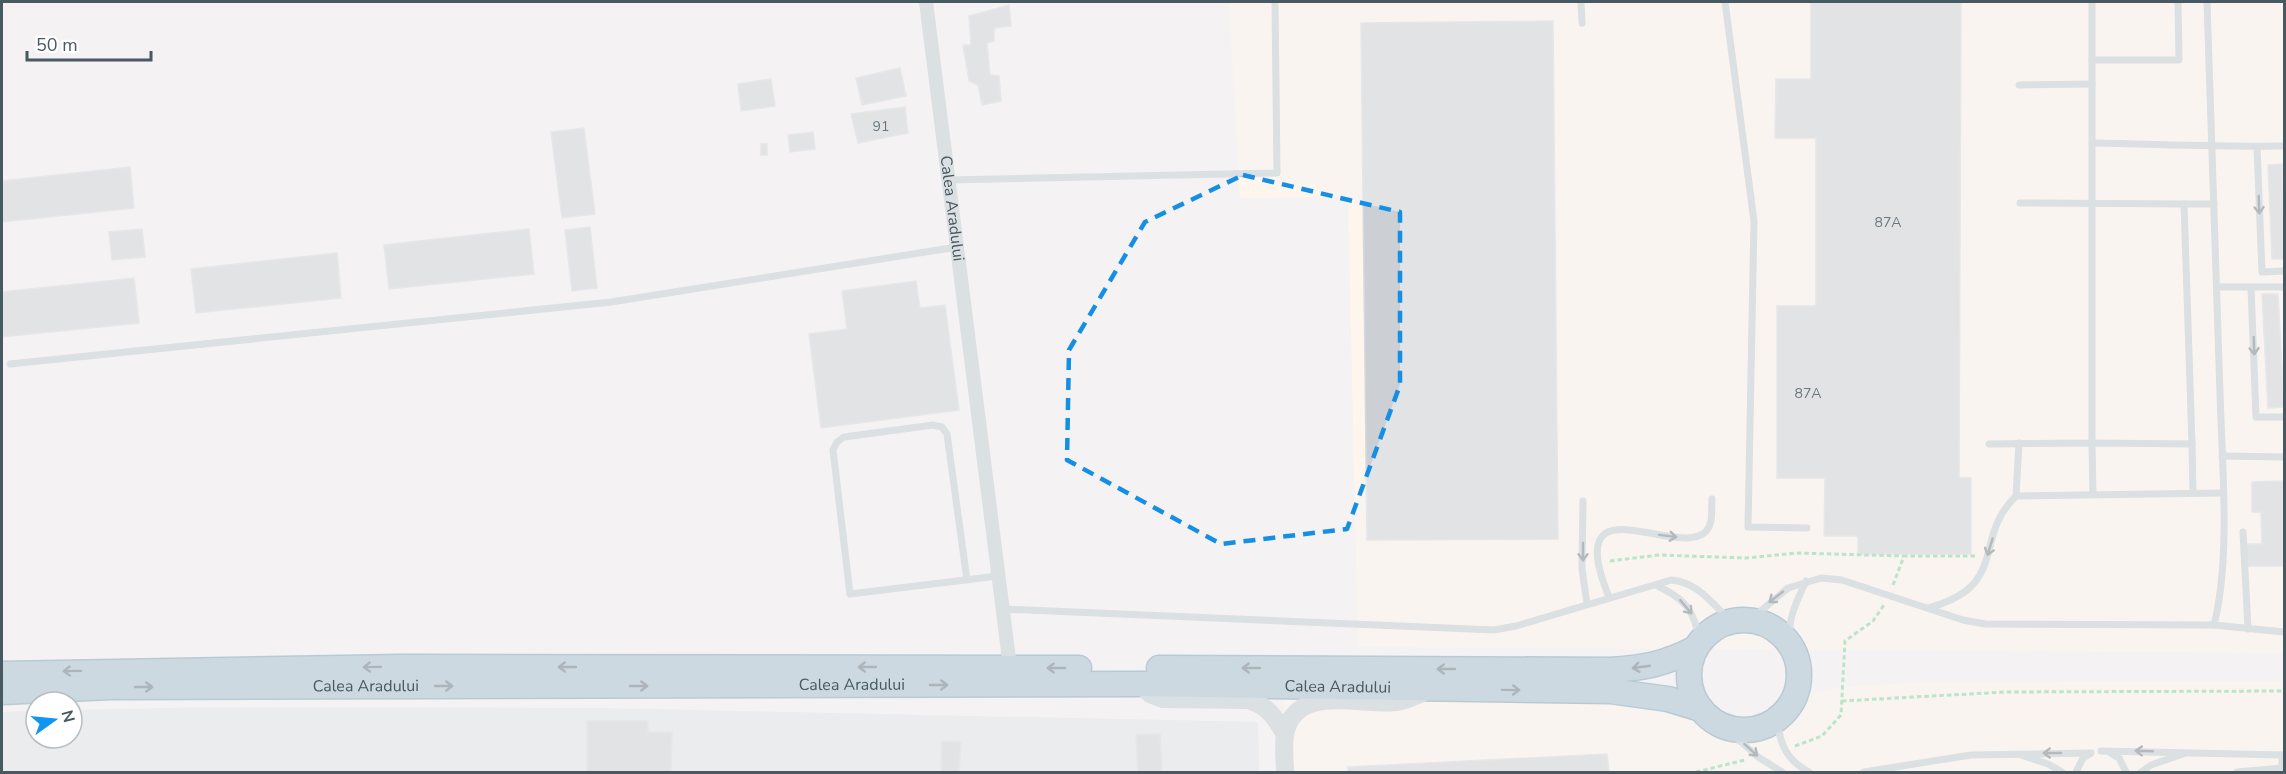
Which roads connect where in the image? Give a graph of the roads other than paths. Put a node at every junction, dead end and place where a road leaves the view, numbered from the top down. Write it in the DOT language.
graph roads {
  1 [pos="926,2"];
  2 [pos="1275,2"];
  3 [pos="1581,2"];
  4 [pos="1725,2"];
  5 [pos="2092,2"];
  6 [pos="2178,2"];
  7 [pos="2207,2"];
  8 [pos="1582,23"];
  9 [pos="2092,60"];
  10 [pos="2092,84"];
  11 [pos="2019,85"];
  12 [pos="2092,143"];
  13 [pos="2257,147"];
  14 [pos="2284,147"];
  15 [pos="2211,148"];
  16 [pos="949,180"];
  17 [pos="2020,203"];
  18 [pos="2092,203"];
  19 [pos="2184,204"];
  20 [pos="2214,204"];
  21 [pos="957,247"];
  22 [pos="2284,271"];
  23 [pos="2217,287"];
  24 [pos="2284,287"];
  25 [pos="2251,288"];
  26 [pos="10,364"];
  27 [pos="2284,417"];
  28 [pos="2019,443"];
  29 [pos="2092,443"];
  30 [pos="1989,444"];
  31 [pos="2192,444"];
  32 [pos="2222,456"];
  33 [pos="2284,457"];
  34 [pos="2193,493"];
  35 [pos="2222,493"];
  36 [pos="2093,494"];
  37 [pos="2016,496"];
  38 [pos="1712,499"];
  39 [pos="1583,501"];
  40 [pos="1807,528"];
  41 [pos="2243,532"];
  42 [pos="998,576"];
  43 [pos="967,580"];
  44 [pos="1806,581"];
  45 [pos="1656,585"];
  46 [pos="1609,597"];
  47 [pos="1587,604"];
  48 [pos="1928,608"];
  49 [pos="1002,609"];
  50 [pos="1741,620"];
  51 [pos="2214,625"];
  52 [pos="2248,629"];
  53 [pos="2284,632"];
  54 [pos="1790,644"];
  55 [pos="1698,645"];
  56 [pos="1010,668"];
  57 [pos="2,674"];
  58 [pos="1141,684"];
  59 [pos="1431,688"];
  60 [pos="2,692"];
  61 [pos="1701,709"];
  62 [pos="1777,720"];
  63 [pos="1722,725"];
  64 [pos="1285,735"];
  65 [pos="2101,751"];
  66 [pos="2013,753"];
  67 [pos="2091,753"];
  68 [pos="2187,753"];
  69 [pos="2283,755"];
  70 [pos="1285,772"];
  71 [pos="1782,772"];
  72 [pos="1809,772"];
  73 [pos="1864,772"];
  74 [pos="2062,772"];
  75 [pos="2076,772"];
  76 [pos="2126,772"];
  77 [pos="2141,772"];
  78 [pos="2237,772"];
  1 -- 16 [label="street, Calea Aradului"];
  2 -- 16 [label="lane"];
  3 -- 8 [label="lane"];
  4 -- 40 [label="lane"];
  5 -- 9 [label="lane"];
  6 -- 9 [label="lane"];
  7 -- 15 [label="lane"];
  9 -- 10 [label="lane"];
  10 -- 11 [label="lane"];
  10 -- 12 [label="lane"];
  12 -- 15 [label="lane"];
  12 -- 18 [label="lane"];
  13 -- 14 [label="lane"];
  13 -- 15 [label="lane"];
  13 -- 22 [label="lane, one-way"];
  15 -- 20 [label="lane"];
  16 -- 21 [label="street, Calea Aradului"];
  17 -- 18 [label="lane"];
  18 -- 19 [label="lane"];
  18 -- 29 [label="lane"];
  19 -- 20 [label="lane"];
  19 -- 31 [label="lane"];
  20 -- 23 [label="lane"];
  21 -- 26 [label="lane"];
  21 -- 42 [label="street, Calea Aradului"];
  23 -- 25 [label="lane"];
  23 -- 32 [label="lane"];
  24 -- 25 [label="lane"];
  25 -- 27 [label="lane, one-way"];
  28 -- 29 [label="lane"];
  28 -- 30 [label="lane"];
  28 -- 37 [label="lane"];
  29 -- 31 [label="lane"];
  29 -- 36 [label="lane"];
  31 -- 34 [label="lane"];
  32 -- 33 [label="lane"];
  32 -- 35 [label="lane"];
  34 -- 35 [label="lane"];
  34 -- 36 [label="lane"];
  35 -- 51 [label="lane"];
  36 -- 37 [label="lane"];
  37 -- 48 [label="lane, one-way"];
  46 -- 38 [label="lane, one-way"];
  39 -- 47 [label="lane, one-way"];
  41 -- 52 [label="lane"];
  42 -- 43 [label="lane"];
  42 -- 49 [label="street, Calea Aradului"];
  43 -- 43 [label="lane"];
  44 -- 48 [label="lane"];
  44 -- 50 [label="lane, one-way"];
  44 -- 54 [label="lane"];
  45 -- 46 [label="lane"];
  45 -- 50 [label="lane"];
  45 -- 55 [label="lane, one-way"];
  46 -- 47 [label="lane"];
  47 -- 49 [label="lane"];
  48 -- 51 [label="lane"];
  49 -- 56 [label="street, Calea Aradului"];
  50 -- 54 [label="highway"];
  50 -- 55 [label="highway, Calea Aradului"];
  51 -- 52 [label="lane"];
  52 -- 53 [label="lane"];
  54 -- 62 [label="highway"];
  55 -- 56 [label="highway, Calea Aradului, one-way"];
  55 -- 61 [label="highway, Calea Aradului"];
  56 -- 57 [label="highway, Calea Aradului, one-way"];
  58 -- 59 [label="highway, Calea Aradului"];
  60 -- 58 [label="highway, Calea Aradului, one-way"];
  58 -- 64 [label="street"];
  59 -- 61 [label="highway, Calea Aradului, one-way"];
  59 -- 64 [label="street"];
  61 -- 63 [label="highway, Calea Aradului"];
  62 -- 63 [label="highway, Calea Aradului"];
  62 -- 72 [label="lane"];
  63 -- 71 [label="lane, one-way"];
  64 -- 70 [label="street"];
  65 -- 67 [label="lane"];
  68 -- 65 [label="lane, one-way"];
  65 -- 76 [label="lane"];
  67 -- 66 [label="lane, one-way"];
  66 -- 73 [label="lane"];
  66 -- 74 [label="lane"];
  67 -- 75 [label="lane"];
  68 -- 69 [label="lane"];
  68 -- 77 [label="lane"];
  69 -- 78 [label="lane"];
}
